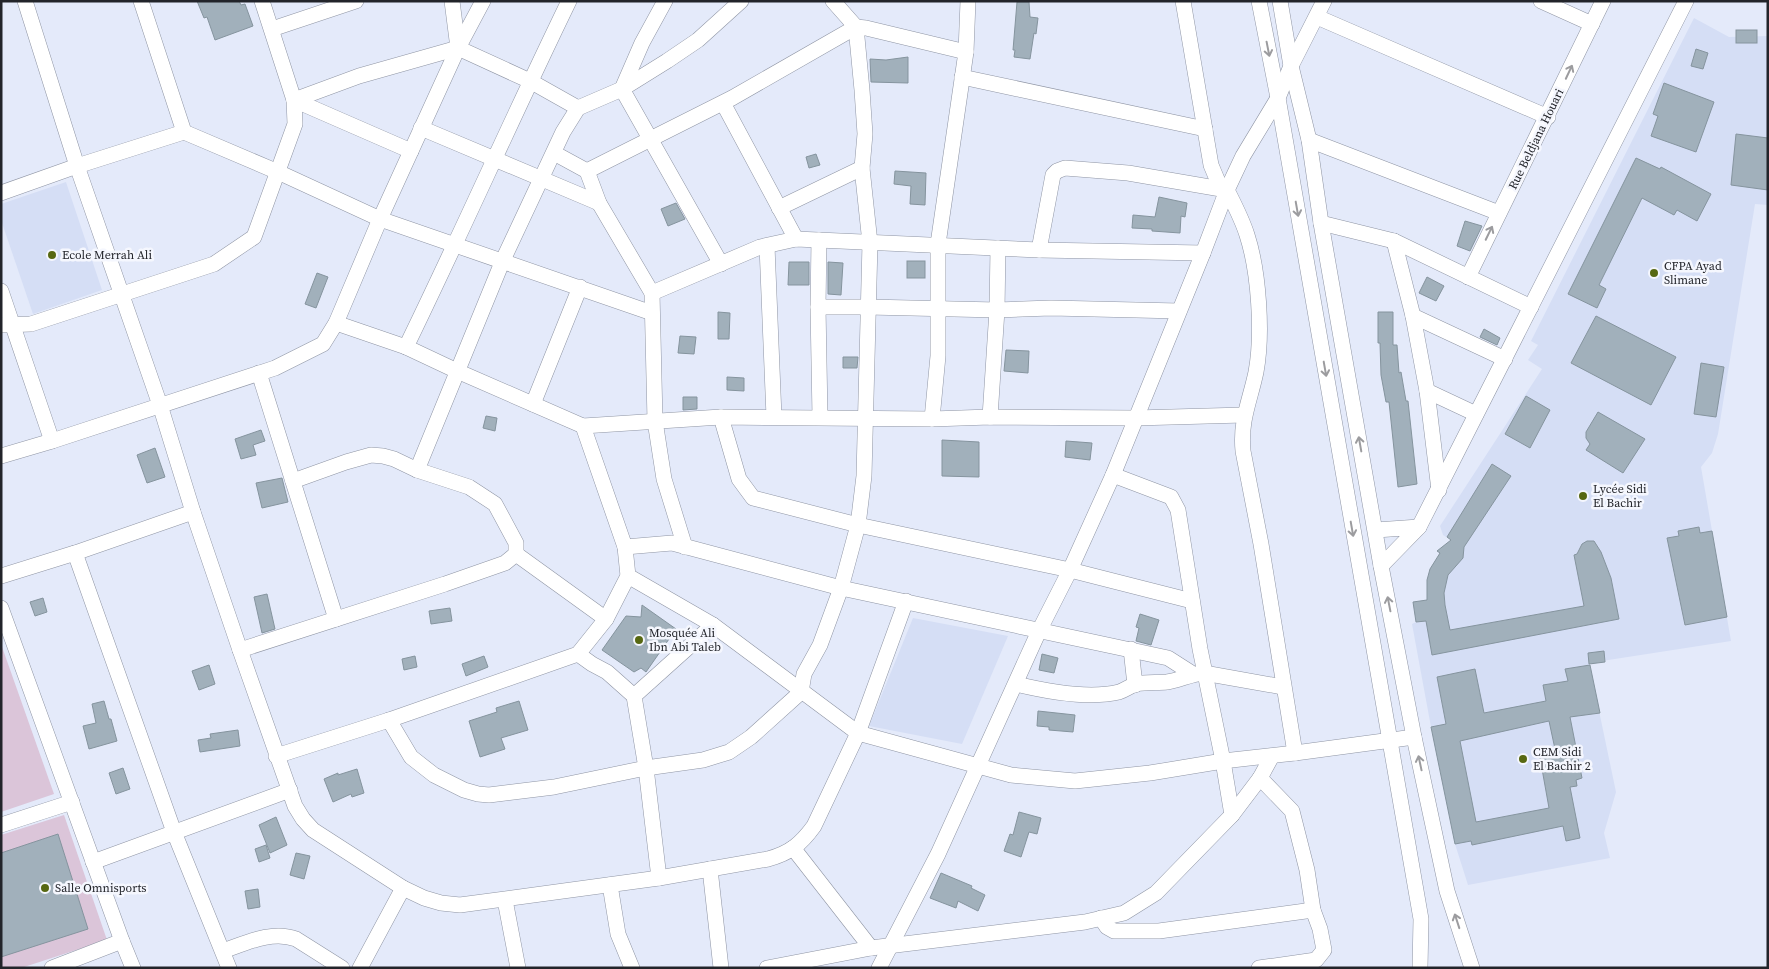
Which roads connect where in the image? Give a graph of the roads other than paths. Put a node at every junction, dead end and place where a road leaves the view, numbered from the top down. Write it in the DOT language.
graph roads {
  1 [pos="25,1"];
  2 [pos="141,1"];
  3 [pos="262,1"];
  4 [pos="356,1"];
  5 [pos="452,1"];
  6 [pos="483,1"];
  7 [pos="569,1"];
  8 [pos="665,1"];
  9 [pos="741,1"];
  10 [pos="833,1"];
  11 [pos="968,1"];
  12 [pos="1183,1"];
  13 [pos="1259,1"];
  14 [pos="1280,1"];
  15 [pos="1324,1"];
  16 [pos="1541,1"];
  17 [pos="1603,1"];
  18 [pos="1686,1"];
  19 [pos="1317,17"];
  20 [pos="1592,24"];
  21 [pos="856,27"];
  22 [pos="272,29"];
  23 [pos="458,48"];
  24 [pos="966,52"];
  25 [pos="1291,66"];
  26 [pos="962,77"];
  27 [pos="530,81"];
  28 [pos="622,89"];
  29 [pos="1278,98"];
  30 [pos="294,100"];
  31 [pos="724,103"];
  32 [pos="578,108"];
  33 [pos="1548,117"];
  34 [pos="421,128"];
  35 [pos="1205,128"];
  36 [pos="184,132"];
  37 [pos="651,140"];
  38 [pos="1309,140"];
  39 [pos="411,151"];
  40 [pos="554,153"];
  41 [pos="495,160"];
  42 [pos="77,166"];
  43 [pos="862,168"];
  44 [pos="587,171"];
  45 [pos="278,172"];
  46 [pos="542,179"];
  47 [pos="1224,189"];
  48 [pos="1,193"];
  49 [pos="599,203"];
  50 [pos="779,208"];
  51 [pos="1499,213"];
  52 [pos="380,219"];
  53 [pos="1321,223"];
  54 [pos="796,240"];
  55 [pos="819,240"];
  56 [pos="1394,241"];
  57 [pos="870,243"];
  58 [pos="938,244"];
  59 [pos="456,246"];
  60 [pos="767,246"];
  61 [pos="998,248"];
  62 [pos="1039,250"];
  63 [pos="1203,253"];
  64 [pos="503,260"];
  65 [pos="721,264"];
  66 [pos="1468,277"];
  67 [pos="580,288"];
  68 [pos="1,291"];
  69 [pos="652,293"];
  70 [pos="121,294"];
  71 [pos="818,307"];
  72 [pos="868,307"];
  73 [pos="1531,307"];
  74 [pos="938,308"];
  75 [pos="997,310"];
  76 [pos="1179,311"];
  77 [pos="652,313"];
  78 [pos="1413,316"];
  79 [pos="336,323"];
  80 [pos="7,325"];
  81 [pos="406,347"];
  82 [pos="1505,359"];
  83 [pos="456,371"];
  84 [pos="259,373"];
  85 [pos="1427,391"];
  86 [pos="532,404"];
  87 [pos="160,405"];
  88 [pos="1476,414"];
  89 [pos="1244,415"];
  90 [pos="774,416"];
  91 [pos="721,417"];
  92 [pos="820,417"];
  93 [pos="866,418"];
  94 [pos="990,418"];
  95 [pos="1136,418"];
  96 [pos="932,419"];
  97 [pos="655,421"];
  98 [pos="583,426"];
  99 [pos="52,441"];
  100 [pos="1,456"];
  101 [pos="417,470"];
  102 [pos="1112,475"];
  103 [pos="293,481"];
  104 [pos="1439,490"];
  105 [pos="193,512"];
  106 [pos="858,525"];
  107 [pos="1419,527"];
  108 [pos="1376,530"];
  109 [pos="625,547"];
  110 [pos="685,547"];
  111 [pos="75,553"];
  112 [pos="516,554"];
  113 [pos="1381,566"];
  114 [pos="1070,570"];
  115 [pos="1,576"];
  116 [pos="628,576"];
  117 [pos="841,588"];
  118 [pos="1192,601"];
  119 [pos="906,602"];
  120 [pos="1,608"];
  121 [pos="336,619"];
  122 [pos="606,619"];
  123 [pos="713,625"];
  124 [pos="1039,631"];
  125 [pos="1131,648"];
  126 [pos="240,650"];
  127 [pos="578,654"];
  128 [pos="1199,674"];
  129 [pos="1016,684"];
  130 [pos="1135,685"];
  131 [pos="1283,687"];
  132 [pos="800,692"];
  133 [pos="634,696"];
  134 [pos="389,720"];
  135 [pos="858,733"];
  136 [pos="1414,737"];
  137 [pos="1389,740"];
  138 [pos="1295,754"];
  139 [pos="276,756"];
  140 [pos="1272,756"];
  141 [pos="1223,761"];
  142 [pos="978,766"];
  143 [pos="646,768"];
  144 [pos="1260,778"];
  145 [pos="290,790"];
  146 [pos="72,802"];
  147 [pos="1232,815"];
  148 [pos="1,825"];
  149 [pos="174,832"];
  150 [pos="793,848"];
  151 [pos="93,862"];
  152 [pos="710,869"];
  153 [pos="659,878"];
  154 [pos="610,885"];
  155 [pos="404,888"];
  156 [pos="505,900"];
  157 [pos="1312,910"];
  158 [pos="1101,918"];
  159 [pos="122,941"];
  160 [pos="890,946"];
  161 [pos="871,948"];
  162 [pos="223,951"];
  163 [pos="52,968"];
  164 [pos="133,968"];
  165 [pos="228,968"];
  166 [pos="342,968"];
  167 [pos="360,968"];
  168 [pos="518,968"];
  169 [pos="632,968"];
  170 [pos="721,968"];
  171 [pos="767,968"];
  172 [pos="879,968"];
  173 [pos="1259,968"];
  174 [pos="1420,968"];
  175 [pos="1472,968"];
  1 -- 42 [label="street"];
  2 -- 36 [label="street"];
  3 -- 22 [label="street"];
  4 -- 22 [label="street"];
  5 -- 23 [label="street"];
  6 -- 23 [label="street"];
  7 -- 27 [label="street"];
  8 -- 28 [label="street"];
  9 -- 28 [label="street"];
  10 -- 21 [label="street"];
  11 -- 24 [label="street"];
  12 -- 35 [label="street"];
  13 -- 29 [label="street, one-way"];
  14 -- 25 [label="street"];
  15 -- 19 [label="street"];
  16 -- 20 [label="street"];
  17 -- 20 [label="street, Rue Beldjana Houari"];
  18 -- 73 [label="street"];
  19 -- 25 [label="street"];
  19 -- 33 [label="street"];
  33 -- 20 [label="street, Rue Beldjana Houari, one-way"];
  21 -- 24 [label="street"];
  21 -- 31 [label="street"];
  21 -- 43 [label="street"];
  22 -- 30 [label="street"];
  23 -- 27 [label="street"];
  23 -- 30 [label="street"];
  23 -- 34 [label="street"];
  24 -- 26 [label="street"];
  25 -- 29 [label="street"];
  25 -- 38 [label="street"];
  26 -- 35 [label="street"];
  26 -- 58 [label="street"];
  27 -- 32 [label="street"];
  27 -- 41 [label="street"];
  28 -- 32 [label="street"];
  28 -- 37 [label="street"];
  29 -- 47 [label="street"];
  29 -- 137 [label="street, one-way"];
  30 -- 39 [label="street"];
  30 -- 45 [label="street"];
  31 -- 37 [label="street"];
  31 -- 50 [label="street"];
  32 -- 40 [label="street"];
  33 -- 51 [label="street, Rue Beldjana Houari"];
  34 -- 39 [label="street"];
  34 -- 41 [label="street"];
  35 -- 47 [label="street"];
  36 -- 42 [label="street"];
  36 -- 45 [label="street"];
  37 -- 44 [label="street"];
  37 -- 65 [label="street"];
  38 -- 51 [label="street"];
  38 -- 53 [label="street"];
  39 -- 52 [label="street"];
  40 -- 44 [label="street"];
  40 -- 46 [label="street"];
  41 -- 46 [label="street"];
  41 -- 59 [label="street"];
  42 -- 48 [label="street"];
  42 -- 70 [label="street"];
  43 -- 50 [label="street"];
  43 -- 57 [label="street"];
  44 -- 49 [label="street"];
  45 -- 52 [label="street"];
  45 -- 70 [label="street"];
  46 -- 49 [label="street"];
  46 -- 64 [label="street"];
  47 -- 62 [label="street"];
  47 -- 63 [label="street"];
  47 -- 89 [label="street"];
  49 -- 69 [label="street"];
  50 -- 54 [label="street"];
  66 -- 51 [label="street, Rue Beldjana Houari, one-way"];
  52 -- 59 [label="street"];
  52 -- 79 [label="street"];
  53 -- 56 [label="street"];
  108 -- 53 [label="street, one-way"];
  54 -- 55 [label="street"];
  54 -- 60 [label="street"];
  55 -- 57 [label="street"];
  55 -- 71 [label="street"];
  56 -- 66 [label="street"];
  56 -- 78 [label="street"];
  57 -- 58 [label="street"];
  57 -- 72 [label="street"];
  58 -- 61 [label="street"];
  58 -- 74 [label="street"];
  59 -- 64 [label="street"];
  59 -- 81 [label="street"];
  60 -- 65 [label="street"];
  60 -- 90 [label="street"];
  61 -- 62 [label="street"];
  61 -- 75 [label="street"];
  62 -- 63 [label="street"];
  63 -- 76 [label="street"];
  64 -- 67 [label="street"];
  64 -- 83 [label="street"];
  65 -- 69 [label="street"];
  66 -- 73 [label="street"];
  67 -- 77 [label="street"];
  67 -- 86 [label="street"];
  68 -- 80 [label="street"];
  69 -- 77 [label="street"];
  70 -- 80 [label="street"];
  70 -- 87 [label="street"];
  71 -- 72 [label="street"];
  71 -- 92 [label="street"];
  72 -- 74 [label="street"];
  72 -- 93 [label="street"];
  73 -- 82 [label="street"];
  74 -- 75 [label="street"];
  74 -- 96 [label="street"];
  75 -- 76 [label="street"];
  75 -- 94 [label="street"];
  76 -- 95 [label="street"];
  77 -- 97 [label="street"];
  78 -- 82 [label="street"];
  78 -- 85 [label="street"];
  79 -- 81 [label="street"];
  79 -- 84 [label="street"];
  80 -- 99 [label="street"];
  81 -- 83 [label="street"];
  82 -- 88 [label="street"];
  83 -- 86 [label="street"];
  83 -- 101 [label="street"];
  84 -- 87 [label="street"];
  84 -- 103 [label="street"];
  85 -- 88 [label="street"];
  85 -- 104 [label="street"];
  86 -- 98 [label="street"];
  87 -- 99 [label="street"];
  87 -- 105 [label="street"];
  88 -- 104 [label="street"];
  89 -- 95 [label="street"];
  89 -- 131 [label="street"];
  90 -- 91 [label="street"];
  90 -- 92 [label="street"];
  91 -- 97 [label="street"];
  91 -- 106 [label="street"];
  92 -- 93 [label="street"];
  93 -- 96 [label="street"];
  93 -- 106 [label="street"];
  94 -- 95 [label="street"];
  94 -- 96 [label="street"];
  95 -- 102 [label="street"];
  97 -- 98 [label="street"];
  97 -- 110 [label="street"];
  98 -- 109 [label="street"];
  99 -- 100 [label="street"];
  101 -- 103 [label="street"];
  101 -- 112 [label="street"];
  102 -- 114 [label="street"];
  102 -- 118 [label="street"];
  103 -- 121 [label="street"];
  104 -- 107 [label="street"];
  105 -- 111 [label="street"];
  105 -- 126 [label="street"];
  106 -- 114 [label="street"];
  106 -- 117 [label="street"];
  107 -- 108 [label="street"];
  107 -- 113 [label="street"];
  108 -- 113 [label="street"];
  109 -- 110 [label="street"];
  109 -- 116 [label="street"];
  110 -- 117 [label="street"];
  111 -- 115 [label="street"];
  111 -- 149 [label="street"];
  112 -- 121 [label="street"];
  112 -- 122 [label="street"];
  136 -- 113 [label="street, one-way"];
  114 -- 118 [label="street"];
  114 -- 124 [label="street"];
  116 -- 122 [label="street"];
  116 -- 123 [label="street"];
  117 -- 119 [label="street"];
  117 -- 132 [label="street"];
  118 -- 128 [label="street"];
  119 -- 124 [label="street"];
  119 -- 135 [label="street"];
  120 -- 146 [label="street"];
  121 -- 126 [label="street"];
  122 -- 127 [label="street"];
  123 -- 132 [label="street"];
  123 -- 133 [label="street"];
  124 -- 125 [label="street"];
  124 -- 129 [label="street"];
  125 -- 128 [label="street"];
  125 -- 130 [label="street"];
  126 -- 139 [label="street"];
  127 -- 133 [label="street"];
  127 -- 134 [label="street"];
  128 -- 130 [label="street"];
  128 -- 131 [label="street"];
  128 -- 141 [label="street"];
  129 -- 130 [label="street"];
  129 -- 142 [label="street"];
  131 -- 138 [label="street"];
  132 -- 135 [label="street"];
  132 -- 143 [label="street"];
  133 -- 143 [label="street"];
  134 -- 139 [label="street"];
  134 -- 143 [label="street"];
  135 -- 142 [label="street"];
  135 -- 150 [label="street"];
  136 -- 137 [label="street"];
  175 -- 136 [label="street, one-way"];
  137 -- 138 [label="street"];
  137 -- 174 [label="street"];
  138 -- 140 [label="street"];
  139 -- 145 [label="street"];
  140 -- 141 [label="street"];
  140 -- 144 [label="street"];
  141 -- 142 [label="street"];
  141 -- 147 [label="street"];
  142 -- 160 [label="street"];
  143 -- 153 [label="street"];
  144 -- 147 [label="street"];
  144 -- 157 [label="street"];
  145 -- 149 [label="street"];
  145 -- 155 [label="street"];
  146 -- 148 [label="street"];
  146 -- 151 [label="street"];
  147 -- 158 [label="street"];
  149 -- 151 [label="street"];
  149 -- 162 [label="street"];
  150 -- 152 [label="street"];
  150 -- 161 [label="street"];
  151 -- 159 [label="street"];
  152 -- 153 [label="street"];
  152 -- 170 [label="street"];
  153 -- 154 [label="street"];
  154 -- 156 [label="street"];
  154 -- 169 [label="street"];
  155 -- 156 [label="street"];
  155 -- 167 [label="street"];
  156 -- 168 [label="street"];
  157 -- 158 [label="street"];
  157 -- 173 [label="street"];
  158 -- 160 [label="street"];
  159 -- 163 [label="street"];
  159 -- 164 [label="street"];
  160 -- 161 [label="street"];
  160 -- 172 [label="street"];
  161 -- 171 [label="street"];
  162 -- 165 [label="street"];
  162 -- 166 [label="street"];
}
